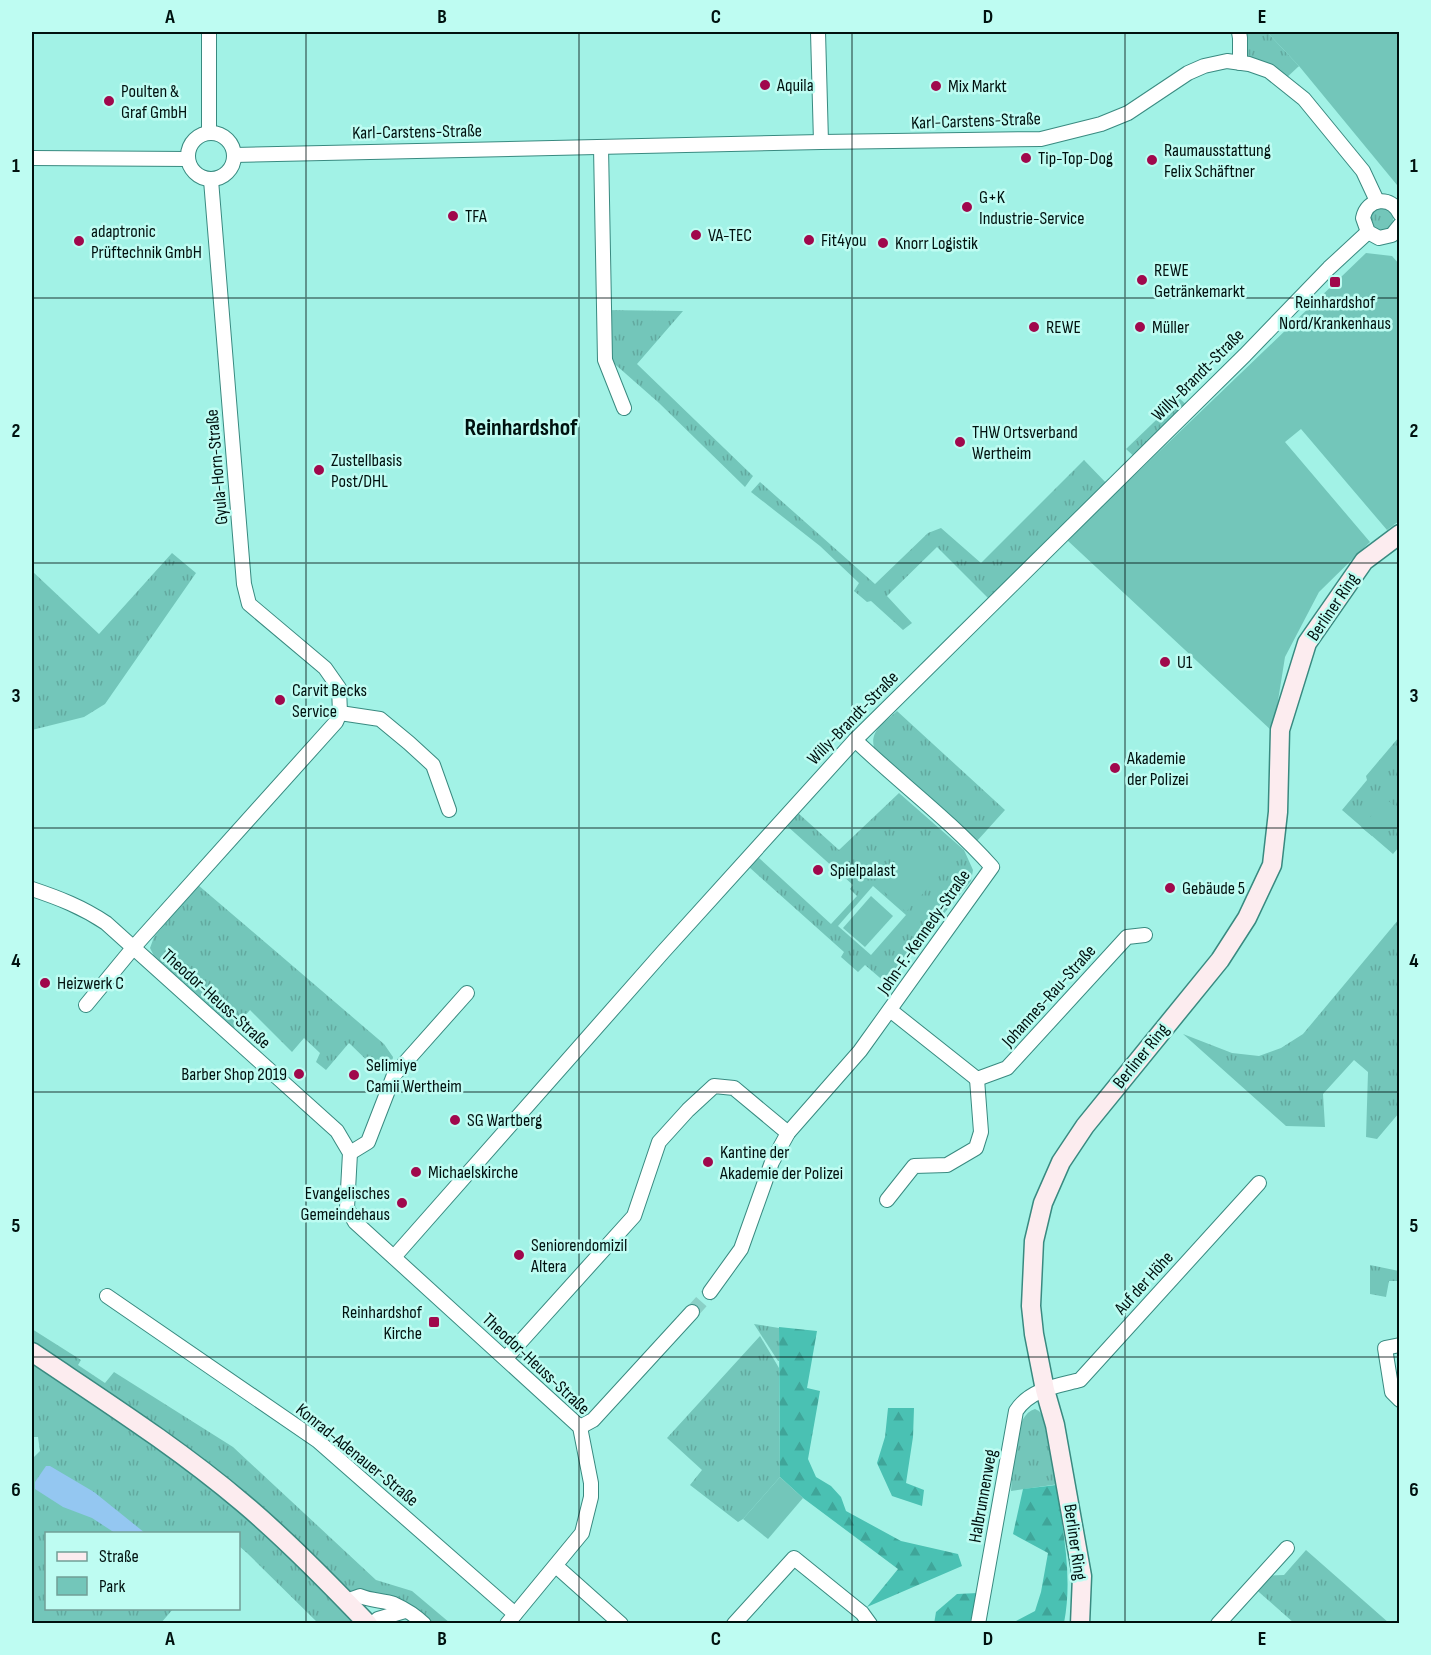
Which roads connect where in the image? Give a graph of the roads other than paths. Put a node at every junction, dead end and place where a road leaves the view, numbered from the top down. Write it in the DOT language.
graph roads {
  1 [pos="209,32"];
  2 [pos="818,32"];
  3 [pos="1239,32"];
  4 [pos="1240,63"];
  5 [pos="209,134"];
  6 [pos="821,142"];
  7 [pos="601,147"];
  8 [pos="234,155"];
  9 [pos="32,158"];
  10 [pos="188,159"];
  11 [pos="211,180"];
  12 [pos="1377,201"];
  13 [pos="1398,209"];
  14 [pos="1368,232"];
  15 [pos="1397,234"];
  16 [pos="624,408"];
  17 [pos="1400,534"];
  18 [pos="340,713"];
  19 [pos="855,740"];
  20 [pos="449,810"];
  21 [pos="32,889"];
  22 [pos="1145,935"];
  23 [pos="133,948"];
  24 [pos="467,993"];
  25 [pos="86,1005"];
  26 [pos="890,1010"];
  27 [pos="977,1079"];
  28 [pos="788,1133"];
  29 [pos="350,1153"];
  30 [pos="1259,1183"];
  31 [pos="887,1200"];
  32 [pos="394,1257"];
  33 [pos="710,1292"];
  34 [pos="108,1296"];
  35 [pos="692,1312"];
  36 [pos="1400,1345"];
  37 [pos="32,1352"];
  38 [pos="506,1358"];
  39 [pos="1045,1390"];
  40 [pos="1400,1400"];
  41 [pos="580,1427"];
  42 [pos="1287,1548"];
  43 [pos="556,1566"];
  44 [pos="346,1601"];
  45 [pos="405,1611"];
  46 [pos="511,1618"];
  47 [pos="368,1623"];
  48 [pos="373,1623"];
  49 [pos="424,1623"];
  50 [pos="621,1623"];
  51 [pos="734,1623"];
  52 [pos="870,1623"];
  53 [pos="978,1623"];
  54 [pos="1080,1623"];
  55 [pos="1218,1623"];
  1 -- 5 [label="street"];
  2 -- 6 [label="street"];
  3 -- 4 [label="street"];
  4 -- 6 [label="street, Karl-Carstens-Straße"];
  4 -- 12 [label="street, Karl-Carstens-Straße"];
  5 -- 8 [label="street"];
  5 -- 10 [label="street"];
  6 -- 7 [label="street, Karl-Carstens-Straße"];
  7 -- 8 [label="street, Karl-Carstens-Straße"];
  7 -- 16 [label="street"];
  8 -- 11 [label="street"];
  9 -- 10 [label="street"];
  10 -- 11 [label="street"];
  11 -- 18 [label="street, Gyula-Horn-Straße"];
  12 -- 13 [label="street"];
  12 -- 14 [label="street"];
  14 -- 15 [label="street"];
  14 -- 19 [label="street, Willy-Brandt-Straße"];
  17 -- 39 [label="street, Berliner Ring"];
  18 -- 20 [label="street"];
  18 -- 23 [label="street"];
  19 -- 26 [label="street, John-F.-Kennedy-Straße"];
  19 -- 32 [label="street, Willy-Brandt-Straße"];
  21 -- 23 [label="street, Theodor-Heuss-Straße"];
  22 -- 27 [label="street, Johannes-Rau-Straße"];
  23 -- 25 [label="street, Theodor-Heuss-Straße"];
  23 -- 29 [label="street, Theodor-Heuss-Straße"];
  24 -- 29 [label="street"];
  26 -- 27 [label="street"];
  26 -- 28 [label="street, John-F.-Kennedy-Straße"];
  27 -- 31 [label="street"];
  28 -- 33 [label="street, John-F.-Kennedy-Straße"];
  28 -- 38 [label="street"];
  29 -- 32 [label="street, Theodor-Heuss-Straße"];
  30 -- 39 [label="street, Auf der Höhe"];
  32 -- 38 [label="street, Theodor-Heuss-Straße"];
  34 -- 46 [label="street, Konrad-Adenauer-Straße"];
  35 -- 41 [label="street"];
  36 -- 40 [label="street"];
  37 -- 44 [label="street"];
  38 -- 41 [label="street, Theodor-Heuss-Straße"];
  39 -- 53 [label="street, Halbrunnenweg"];
  39 -- 54 [label="street, Berliner Ring"];
  41 -- 43 [label="street, Theodor-Heuss-Straße"];
  42 -- 55 [label="street"];
  43 -- 46 [label="street, Theodor-Heuss-Straße"];
  43 -- 50 [label="street"];
  44 -- 45 [label="street"];
  44 -- 47 [label="street"];
  45 -- 48 [label="street"];
  45 -- 49 [label="street"];
  51 -- 52 [label="street"];
}
